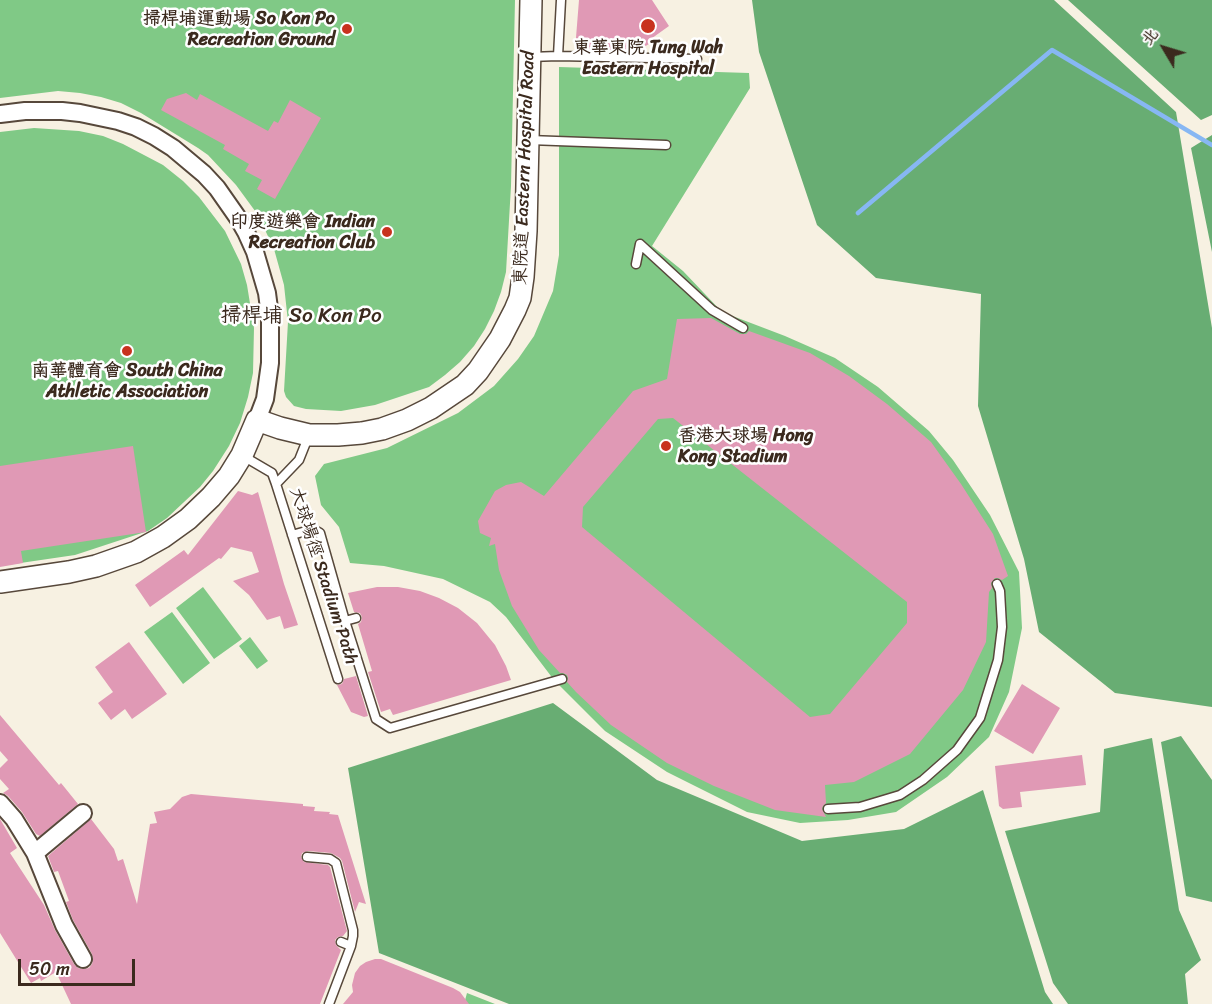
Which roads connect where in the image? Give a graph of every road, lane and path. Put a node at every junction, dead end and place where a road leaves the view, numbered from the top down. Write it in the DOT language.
graph roads {
  1 [pos="531,0"];
  2 [pos="561,0"];
  3 [pos="558,56"];
  4 [pos="530,57"];
  5 [pos="697,59"];
  6 [pos="0,114"];
  7 [pos="528,140"];
  8 [pos="666,145"];
  9 [pos="636,264"];
  10 [pos="743,328"];
  11 [pos="257,420"];
  12 [pos="309,435"];
  13 [pos="242,455"];
  14 [pos="276,484"];
  15 [pos="292,535"];
  16 [pos="0,582"];
  17 [pos="997,584"];
  18 [pos="356,618"];
  19 [pos="345,621"];
  20 [pos="338,679"];
  21 [pos="562,679"];
  22 [pos="0,802"];
  23 [pos="828,809"];
  24 [pos="83,813"];
  25 [pos="35,853"];
  26 [pos="307,857"];
  27 [pos="341,942"];
  28 [pos="351,946"];
  29 [pos="84,959"];
  30 [pos="328,1004"];
  1 -- 4 [label="street, 東院道 Eastern Hospital Road"];
  2 -- 3 [label="lane"];
  3 -- 4 [label="lane"];
  3 -- 5 [label="lane"];
  4 -- 7 [label="street, 東院道 Eastern Hospital Road"];
  6 -- 11 [label="street"];
  7 -- 8 [label="lane"];
  7 -- 12 [label="street, 東院道 Eastern Hospital Road"];
  9 -- 10 [label="lane"];
  11 -- 12 [label="street, 東院道 Eastern Hospital Road"];
  11 -- 13 [label="street"];
  12 -- 14 [label="lane, 大球場徑 Stadium Path"];
  13 -- 14 [label="lane, 大球場徑 Stadium Path"];
  13 -- 16 [label="street"];
  14 -- 15 [label="lane, 大球場徑 Stadium Path"];
  15 -- 19 [label="lane"];
  15 -- 20 [label="lane, 大球場徑 Stadium Path"];
  17 -- 23 [label="lane"];
  18 -- 19 [label="lane"];
  19 -- 21 [label="lane"];
  22 -- 25 [label="street"];
  24 -- 25 [label="street"];
  25 -- 29 [label="street"];
  26 -- 28 [label="lane"];
  27 -- 28 [label="lane"];
  28 -- 30 [label="lane"];
}
